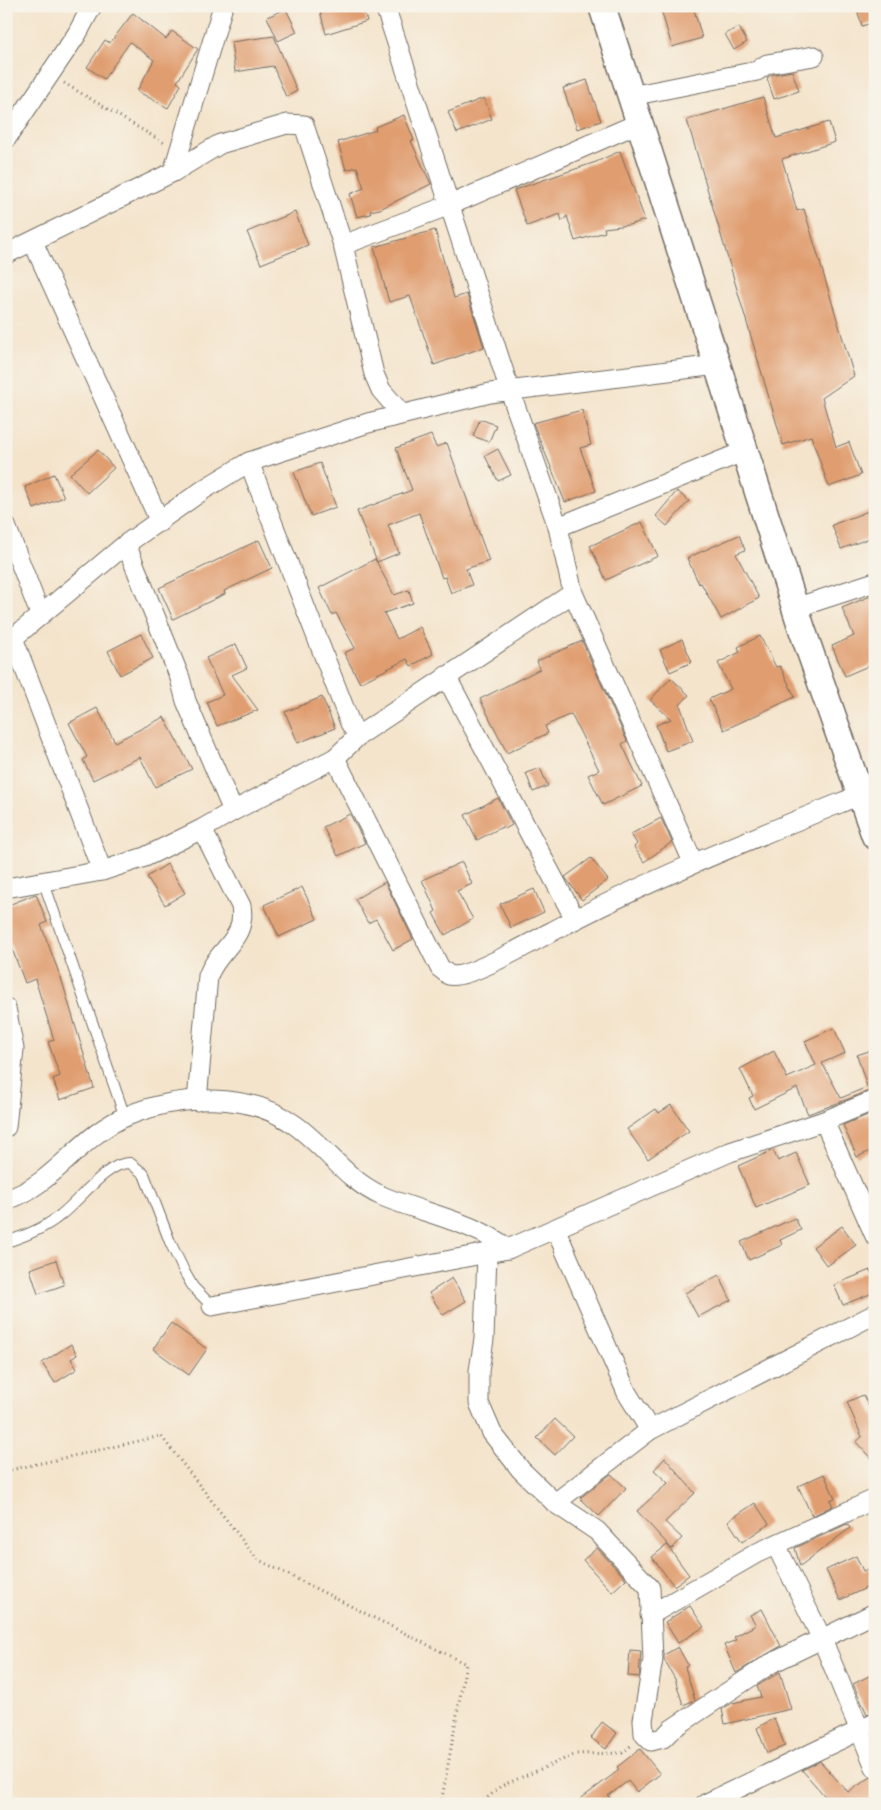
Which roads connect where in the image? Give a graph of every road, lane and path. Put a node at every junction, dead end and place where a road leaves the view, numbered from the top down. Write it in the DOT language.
graph roads {
  1 [pos="92,6"];
  2 [pos="223,6"];
  3 [pos="385,6"];
  4 [pos="602,6"];
  5 [pos="814,56"];
  6 [pos="50,74"];
  7 [pos="631,96"];
  8 [pos="640,123"];
  9 [pos="6,139"];
  10 [pos="180,151"];
  11 [pos="174,172"];
  12 [pos="450,206"];
  13 [pos="33,242"];
  14 [pos="343,245"];
  15 [pos="6,254"];
  16 [pos="717,365"];
  17 [pos="510,391"];
  18 [pos="393,417"];
  19 [pos="744,450"];
  20 [pos="249,462"];
  21 [pos="160,522"];
  22 [pos="6,526"];
  23 [pos="558,527"];
  24 [pos="126,544"];
  25 [pos="875,582"];
  26 [pos="573,593"];
  27 [pos="795,608"];
  28 [pos="40,614"];
  29 [pos="10,641"];
  30 [pos="446,676"];
  31 [pos="358,736"];
  32 [pos="335,758"];
  33 [pos="860,795"];
  34 [pos="233,811"];
  35 [pos="202,829"];
  36 [pos="875,836"];
  37 [pos="693,862"];
  38 [pos="102,871"];
  39 [pos="44,883"];
  40 [pos="6,888"];
  41 [pos="575,919"];
  42 [pos="6,1008"];
  43 [pos="875,1100"];
  44 [pos="196,1101"];
  45 [pos="125,1117"];
  46 [pos="824,1121"];
  47 [pos="6,1127"];
  48 [pos="6,1200"];
  49 [pos="556,1230"];
  50 [pos="875,1236"];
  51 [pos="6,1242"];
  52 [pos="508,1249"];
  53 [pos="487,1252"];
  54 [pos="212,1306"];
  55 [pos="875,1314"];
  56 [pos="650,1430"];
  57 [pos="6,1471"];
  58 [pos="875,1499"];
  59 [pos="555,1503"];
  60 [pos="776,1545"];
  61 [pos="875,1613"];
  62 [pos="650,1615"];
  63 [pos="822,1638"];
  64 [pos="867,1726"];
  65 [pos="644,1734"];
  66 [pos="875,1767"];
  67 [pos="441,1804"];
  68 [pos="480,1804"];
  69 [pos="705,1804"];
  1 -- 6 [label="street"];
  2 -- 10 [label="street"];
  3 -- 12 [label="street"];
  4 -- 7 [label="street"];
  5 -- 7 [label="street"];
  6 -- 9 [label="street"];
  6 -- 10 [label="path"];
  7 -- 8 [label="street"];
  8 -- 12 [label="street"];
  8 -- 16 [label="street"];
  10 -- 11 [label="street"];
  11 -- 13 [label="street"];
  11 -- 14 [label="street"];
  12 -- 14 [label="street"];
  12 -- 17 [label="street"];
  13 -- 15 [label="street"];
  13 -- 21 [label="street"];
  14 -- 18 [label="street"];
  16 -- 17 [label="street"];
  16 -- 19 [label="street"];
  17 -- 18 [label="street"];
  17 -- 23 [label="street"];
  18 -- 20 [label="street"];
  19 -- 23 [label="street"];
  19 -- 27 [label="street"];
  20 -- 21 [label="street"];
  20 -- 31 [label="street"];
  21 -- 24 [label="street"];
  22 -- 28 [label="street"];
  23 -- 26 [label="street"];
  24 -- 28 [label="street"];
  24 -- 34 [label="street"];
  25 -- 27 [label="street"];
  26 -- 30 [label="street"];
  26 -- 37 [label="street"];
  27 -- 33 [label="street"];
  28 -- 29 [label="street"];
  29 -- 38 [label="street"];
  30 -- 31 [label="street"];
  30 -- 41 [label="street"];
  31 -- 32 [label="street"];
  32 -- 34 [label="street"];
  32 -- 41 [label="street"];
  33 -- 36 [label="street"];
  33 -- 37 [label="street"];
  34 -- 35 [label="street"];
  35 -- 38 [label="street"];
  35 -- 44 [label="street"];
  37 -- 41 [label="street"];
  38 -- 39 [label="street"];
  39 -- 40 [label="street"];
  39 -- 45 [label="lane"];
  42 -- 47 [label="street"];
  43 -- 46 [label="street"];
  44 -- 45 [label="street"];
  44 -- 52 [label="street"];
  45 -- 48 [label="street"];
  46 -- 49 [label="street"];
  46 -- 50 [label="street"];
  49 -- 52 [label="street"];
  49 -- 56 [label="street"];
  51 -- 54 [label="lane"];
  52 -- 53 [label="street"];
  53 -- 54 [label="street"];
  53 -- 59 [label="street"];
  55 -- 56 [label="street"];
  56 -- 59 [label="street"];
  57 -- 67 [label="path"];
  58 -- 60 [label="street"];
  59 -- 62 [label="street"];
  60 -- 62 [label="street"];
  60 -- 63 [label="street"];
  61 -- 63 [label="street"];
  62 -- 65 [label="street"];
  63 -- 64 [label="street"];
  63 -- 65 [label="street"];
  64 -- 66 [label="street"];
  64 -- 69 [label="street"];
  65 -- 68 [label="path"];
}
